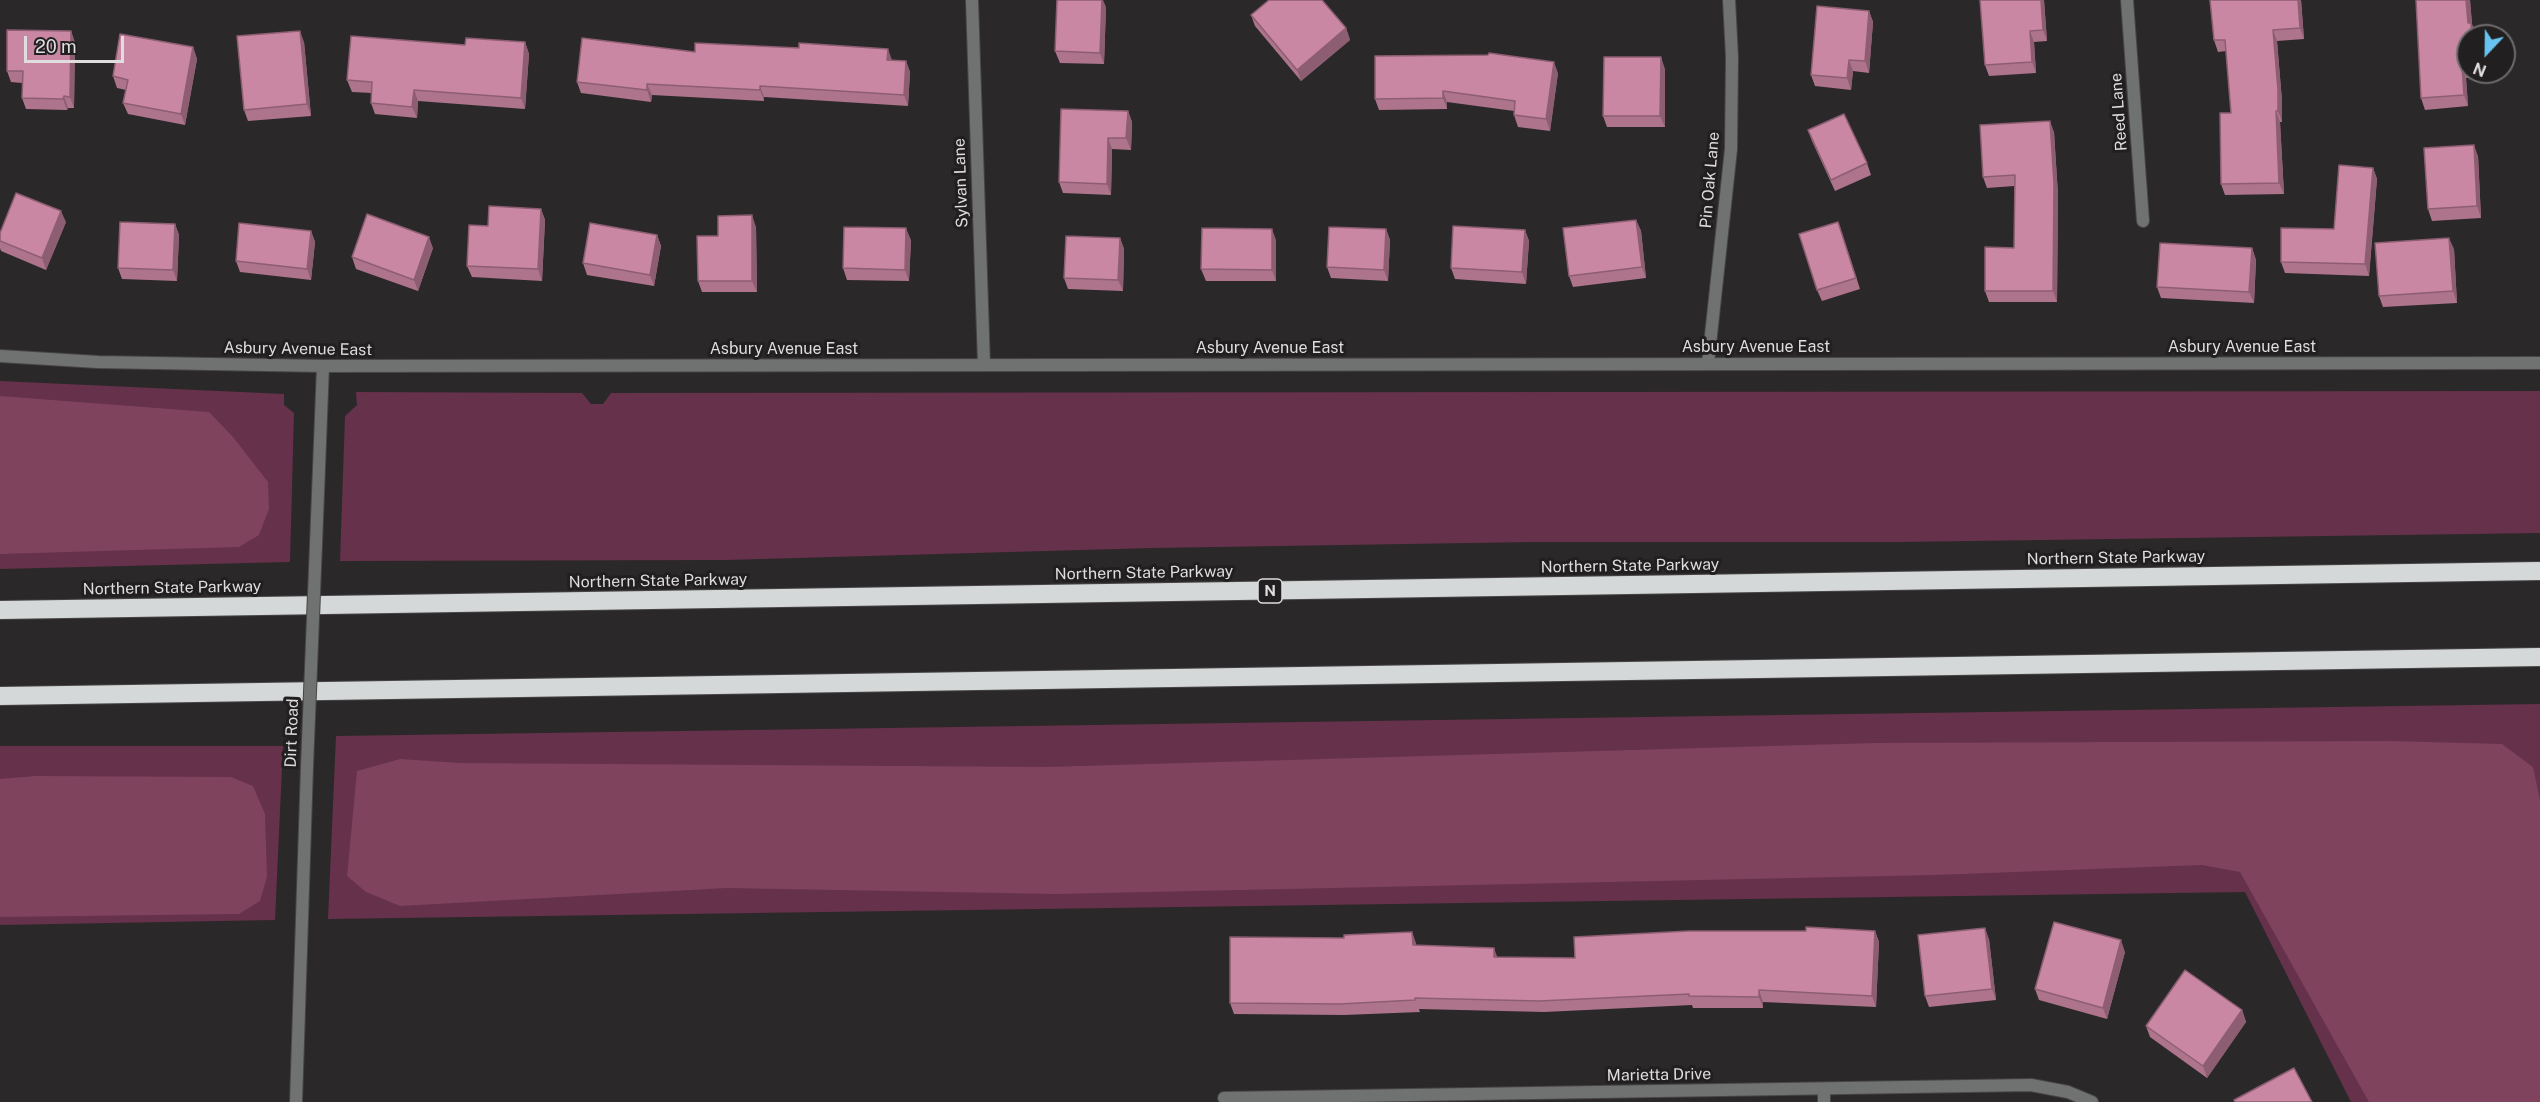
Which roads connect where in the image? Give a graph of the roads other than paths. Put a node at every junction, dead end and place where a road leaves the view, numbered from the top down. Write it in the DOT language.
graph roads {
  1 [pos="972,0"];
  2 [pos="1730,0"];
  3 [pos="2127,0"];
  4 [pos="2143,221"];
  5 [pos="0,356"];
  6 [pos="1708,363"];
  7 [pos="2540,363"];
  8 [pos="984,365"];
  9 [pos="323,366"];
  10 [pos="2540,572"];
  11 [pos="0,610"];
  12 [pos="2540,657"];
  13 [pos="0,696"];
  14 [pos="1824,1089"];
  15 [pos="1224,1098"];
  16 [pos="1402,1099"];
  17 [pos="296,1102"];
  18 [pos="1824,1102"];
  19 [pos="2092,1102"];
  1 -- 8 [label="street, Sylvan Lane"];
  2 -- 6 [label="street, Pin Oak Lane"];
  3 -- 4 [label="street, Reed Lane"];
  5 -- 9 [label="street, Asbury Avenue East"];
  6 -- 7 [label="street, Asbury Avenue East"];
  6 -- 8 [label="street, Asbury Avenue East"];
  8 -- 9 [label="street, Asbury Avenue East"];
  9 -- 17 [label="street, Dirt Road, bridge"];
  10 -- 11 [label="highway, Northern State Parkway / N"];
  12 -- 13 [label="highway"];
  14 -- 16 [label="street, Marietta Drive"];
  14 -- 18 [label="street"];
  14 -- 19 [label="street, Marietta Drive"];
  15 -- 16 [label="street, Marietta Drive"];
}
